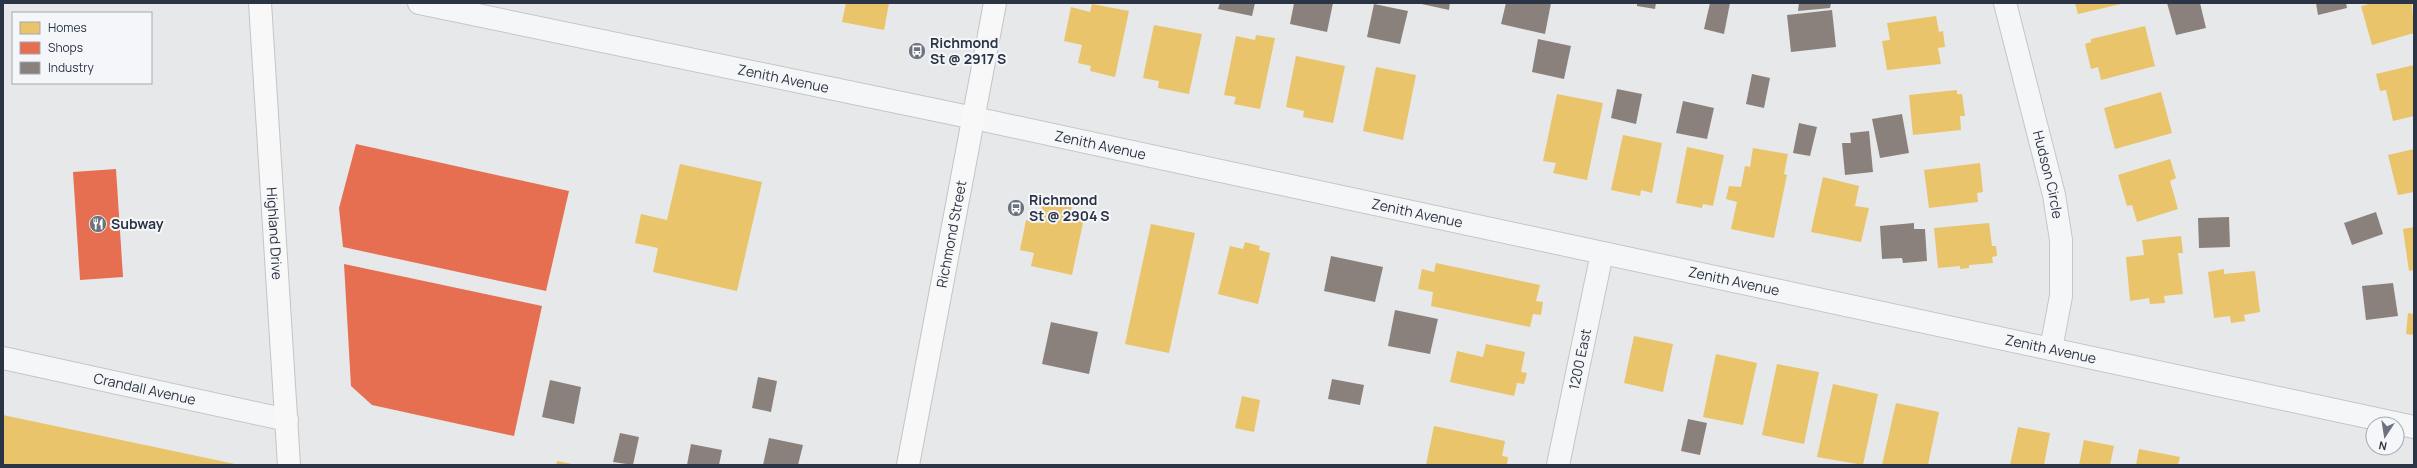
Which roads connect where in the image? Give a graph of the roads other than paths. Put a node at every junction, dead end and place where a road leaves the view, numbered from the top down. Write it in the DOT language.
graph roads {
  1 [pos="260,3"];
  2 [pos="419,3"];
  3 [pos="995,3"];
  4 [pos="2005,3"];
  5 [pos="974,118"];
  6 [pos="1602,253"];
  7 [pos="2051,349"];
  8 [pos="3,358"];
  9 [pos="287,420"];
  10 [pos="2414,427"];
  11 [pos="289,465"];
  12 [pos="908,465"];
  13 [pos="1558,465"];
  1 -- 9 [label="main road, Highland Drive"];
  2 -- 5 [label="street, Zenith Avenue"];
  3 -- 5 [label="main road, Richmond Street"];
  4 -- 7 [label="street, Hudson Circle"];
  5 -- 6 [label="street, Zenith Avenue"];
  5 -- 12 [label="main road, Richmond Street"];
  6 -- 7 [label="street, Zenith Avenue"];
  6 -- 13 [label="street, 1200 East"];
  7 -- 10 [label="street, Zenith Avenue"];
  8 -- 9 [label="street, Crandall Avenue"];
  9 -- 11 [label="main road, Highland Drive"];
}
